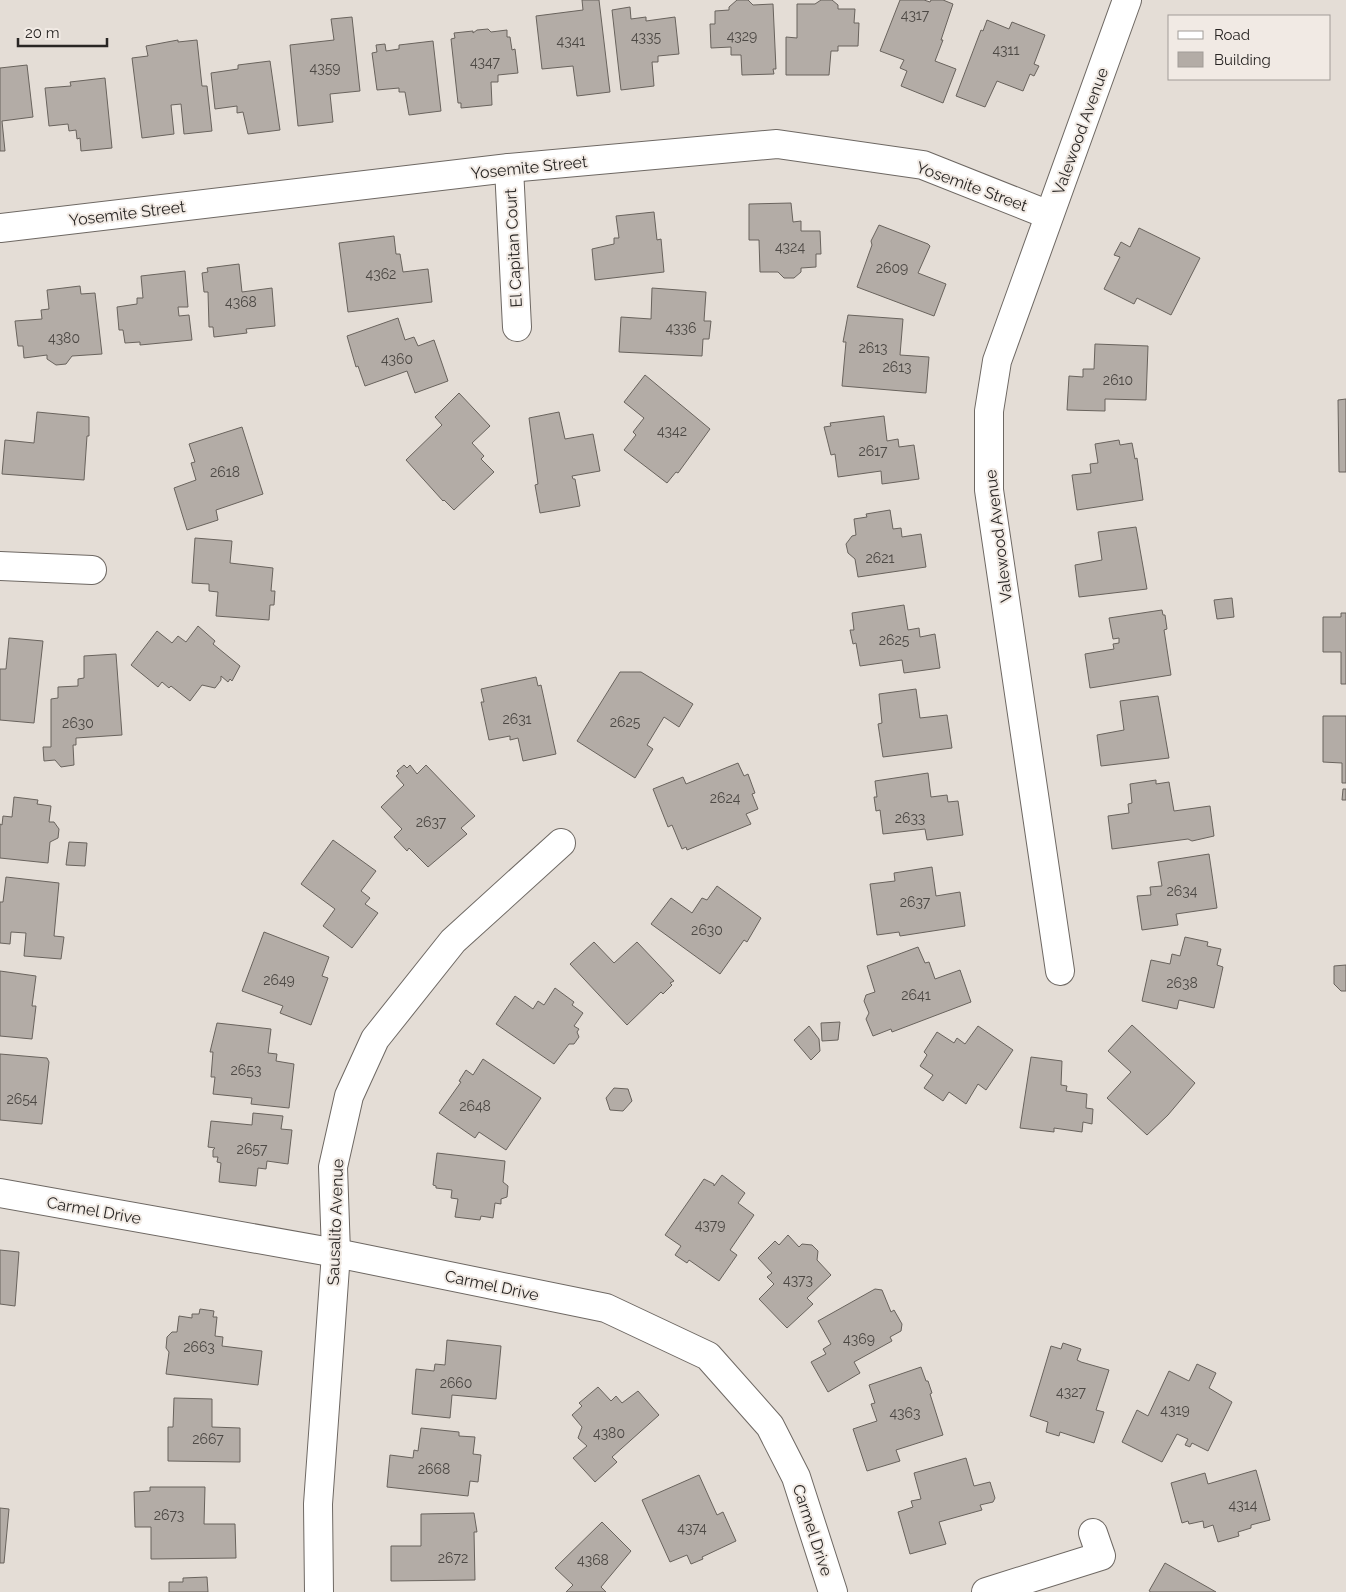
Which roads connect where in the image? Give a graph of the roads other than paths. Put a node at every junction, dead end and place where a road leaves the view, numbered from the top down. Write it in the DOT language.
graph roads {
  1 [pos="1127,0"];
  2 [pos="509,168"];
  3 [pos="1049,215"];
  4 [pos="0,228"];
  5 [pos="517,328"];
  6 [pos="0,566"];
  7 [pos="92,570"];
  8 [pos="561,843"];
  9 [pos="1060,971"];
  10 [pos="0,1193"];
  11 [pos="336,1253"];
  12 [pos="1093,1532"];
  13 [pos="319,1592"];
  14 [pos="833,1592"];
  15 [pos="986,1592"];
  1 -- 3 [label="street, Valewood Avenue"];
  2 -- 3 [label="street, Yosemite Street"];
  2 -- 4 [label="street, Yosemite Street"];
  2 -- 5 [label="street, El Capitan Court"];
  3 -- 9 [label="street, Valewood Avenue"];
  6 -- 7 [label="street"];
  8 -- 11 [label="street, Sausalito Avenue"];
  10 -- 11 [label="street, Carmel Drive"];
  11 -- 13 [label="street, Sausalito Avenue"];
  11 -- 14 [label="street, Carmel Drive"];
  12 -- 15 [label="street"];
}
